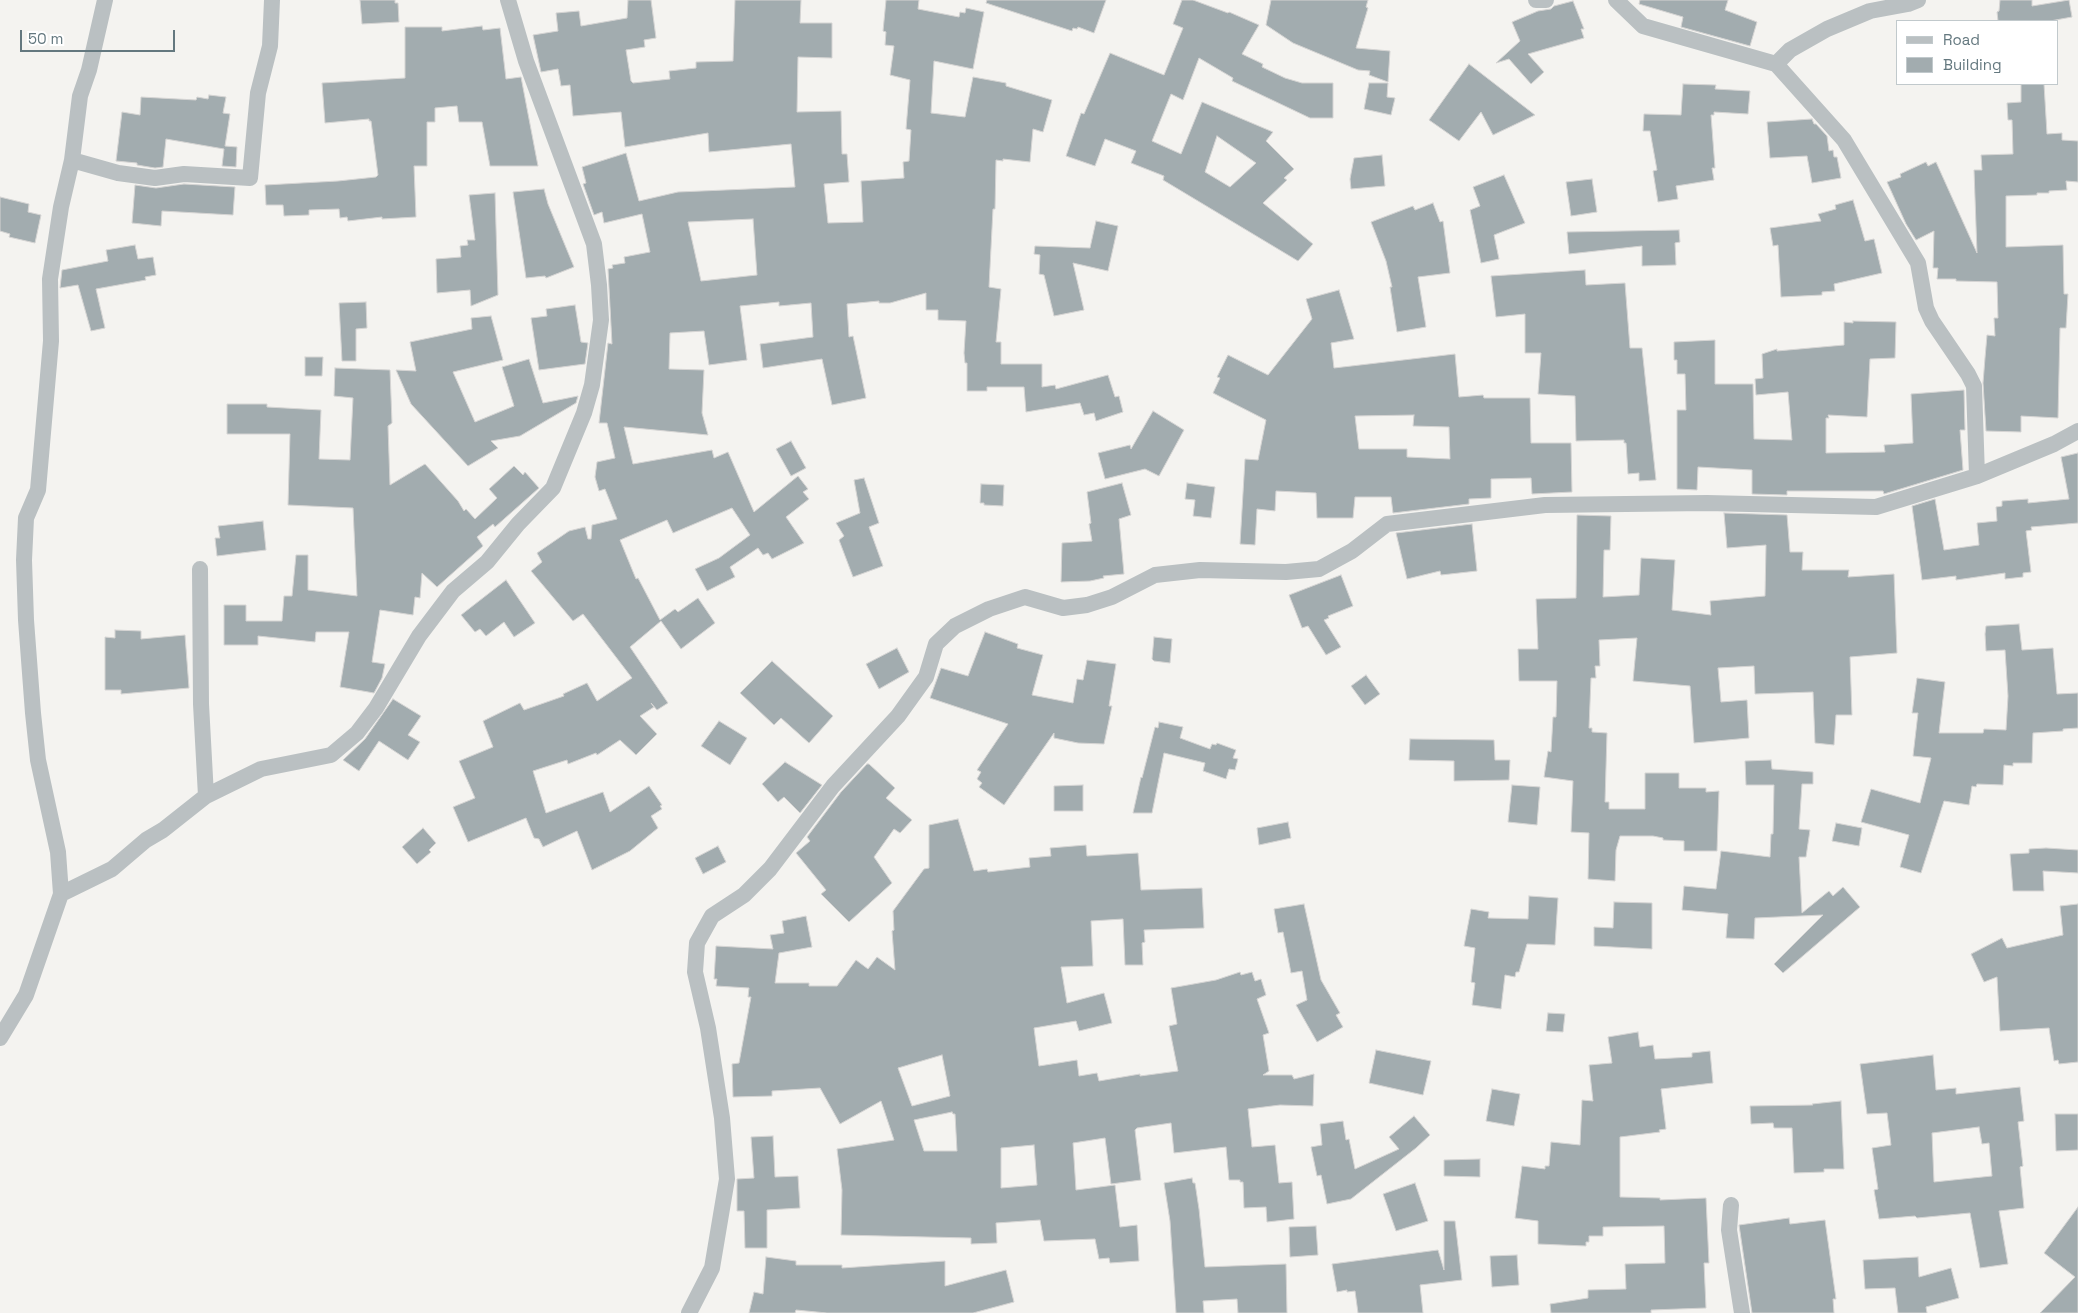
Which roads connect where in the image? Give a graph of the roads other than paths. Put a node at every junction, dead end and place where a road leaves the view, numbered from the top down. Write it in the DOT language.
graph roads {
  1 [pos="105,0"];
  2 [pos="272,0"];
  3 [pos="508,0"];
  4 [pos="1536,0"];
  5 [pos="1546,0"];
  6 [pos="1616,0"];
  7 [pos="1918,0"];
  8 [pos="1776,64"];
  9 [pos="72,160"];
  10 [pos="2078,431"];
  11 [pos="1977,476"];
  12 [pos="200,569"];
  13 [pos="206,796"];
  14 [pos="61,894"];
  15 [pos="0,1038"];
  16 [pos="1731,1205"];
  17 [pos="689,1313"];
  18 [pos="1742,1313"];
  1 -- 9 [label="street"];
  2 -- 9 [label="street"];
  3 -- 13 [label="street"];
  4 -- 5 [label="street"];
  6 -- 8 [label="street"];
  7 -- 8 [label="street"];
  8 -- 11 [label="street"];
  9 -- 14 [label="street"];
  10 -- 11 [label="street"];
  11 -- 17 [label="street"];
  12 -- 13 [label="street"];
  13 -- 14 [label="street"];
  14 -- 15 [label="street"];
  16 -- 18 [label="street"];
}
